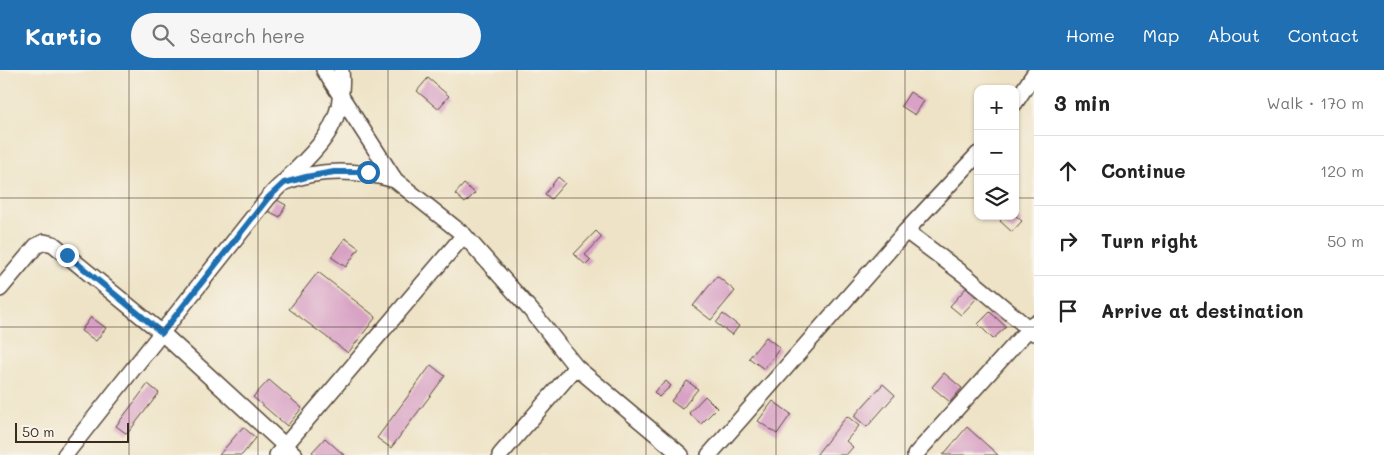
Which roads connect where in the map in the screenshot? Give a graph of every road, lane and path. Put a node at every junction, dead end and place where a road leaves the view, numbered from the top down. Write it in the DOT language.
graph roads {
  1 [pos="324,70"];
  2 [pos="341,70"];
  3 [pos="1034,74"];
  4 [pos="342,97"];
  5 [pos="1019,97"];
  6 [pos="974,158"];
  7 [pos="395,180"];
  8 [pos="284,183"];
  9 [pos="906,231"];
  10 [pos="464,234"];
  11 [pos="0,289"];
  12 [pos="1032,328"];
  13 [pos="162,333"];
  14 [pos="576,367"];
  15 [pos="286,452"];
  16 [pos="65,455"];
  17 [pos="500,455"];
  18 [pos="681,455"];
  19 [pos="709,455"];
  20 [pos="915,455"];
  1 -- 4 [label="street"];
  2 -- 4 [label="street"];
  3 -- 5 [label="street"];
  4 -- 7 [label="street"];
  4 -- 8 [label="street"];
  6 -- 9 [label="street"];
  7 -- 8 [label="street"];
  7 -- 10 [label="street"];
  8 -- 13 [label="street"];
  9 -- 12 [label="street"];
  9 -- 19 [label="street"];
  10 -- 14 [label="street"];
  10 -- 15 [label="street"];
  11 -- 13 [label="street"];
  12 -- 20 [label="street"];
  13 -- 15 [label="street"];
  13 -- 16 [label="street"];
  14 -- 17 [label="street"];
  14 -- 18 [label="street"];
}
